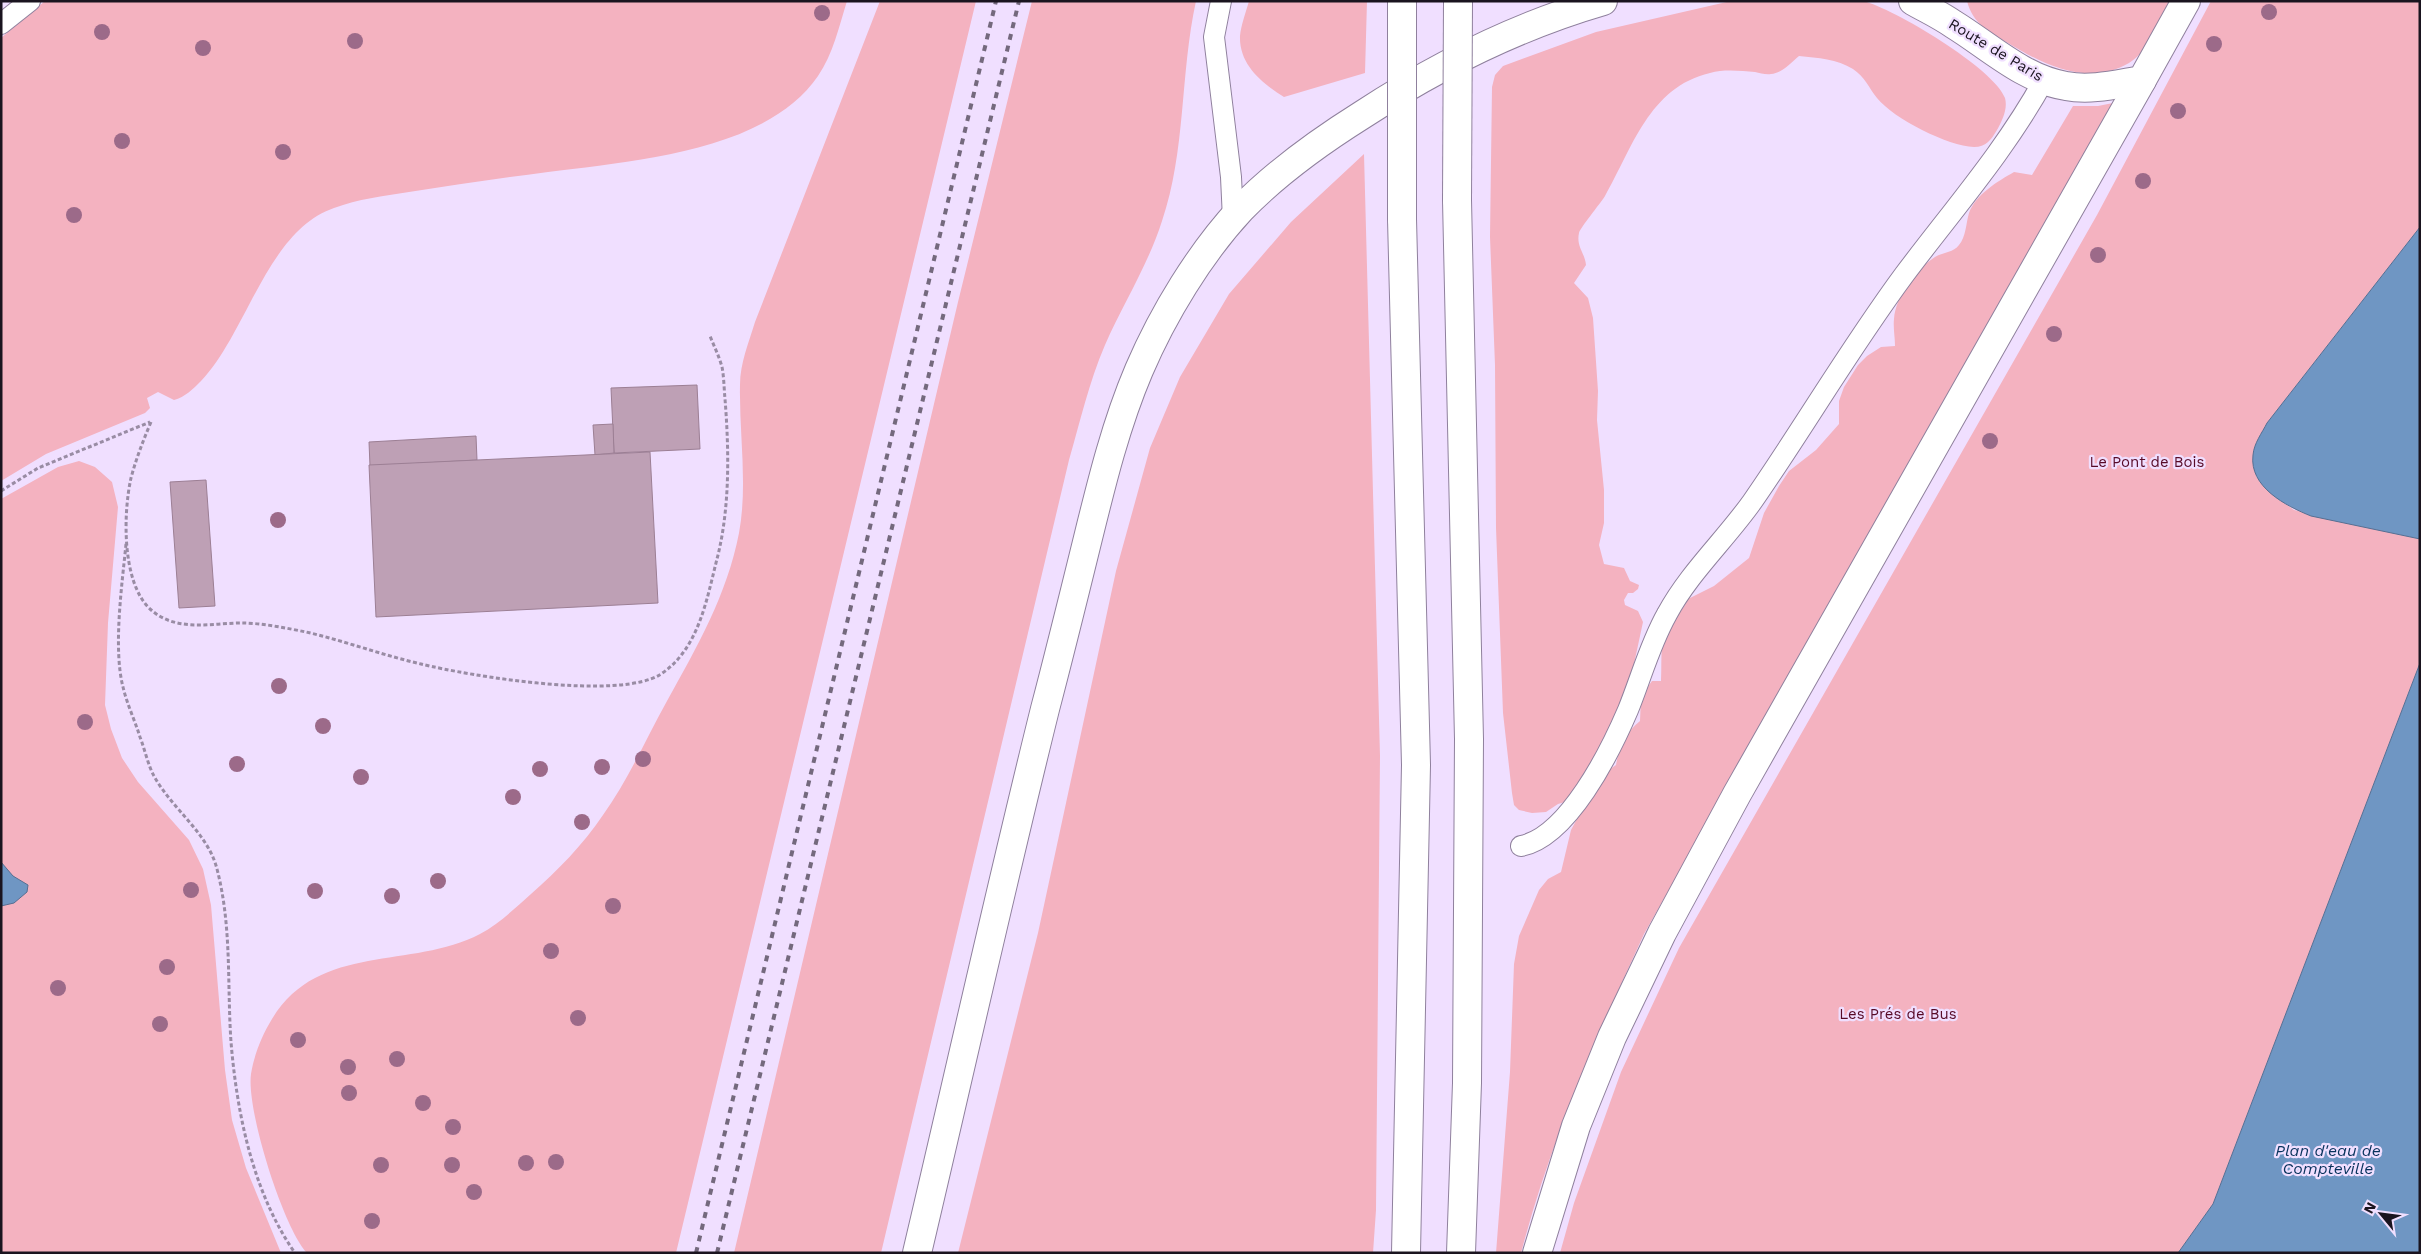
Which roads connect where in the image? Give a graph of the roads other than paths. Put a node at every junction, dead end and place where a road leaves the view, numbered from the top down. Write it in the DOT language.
graph roads {
  1 [pos="30,1"];
  2 [pos="1221,1"];
  3 [pos="1402,1"];
  4 [pos="1458,1"];
  5 [pos="1603,1"];
  6 [pos="1913,1"];
  7 [pos="2186,1"];
  8 [pos="1952,12"];
  9 [pos="1,24"];
  10 [pos="2044,80"];
  11 [pos="2142,80"];
  12 [pos="1233,219"];
  13 [pos="1521,846"];
  14 [pos="917,1253"];
  15 [pos="1406,1253"];
  16 [pos="1461,1253"];
  17 [pos="1537,1253"];
  1 -- 9 [label="lane"];
  2 -- 12 [label="lane"];
  3 -- 15 [label="main road, bridge"];
  4 -- 16 [label="main road, bridge"];
  5 -- 12 [label="main road"];
  6 -- 8 [label="main road, Route de Paris"];
  7 -- 11 [label="main road"];
  8 -- 10 [label="main road, Route de Paris"];
  10 -- 11 [label="main road, Route de Paris"];
  10 -- 13 [label="lane"];
  11 -- 17 [label="main road"];
  12 -- 14 [label="main road"];
}
